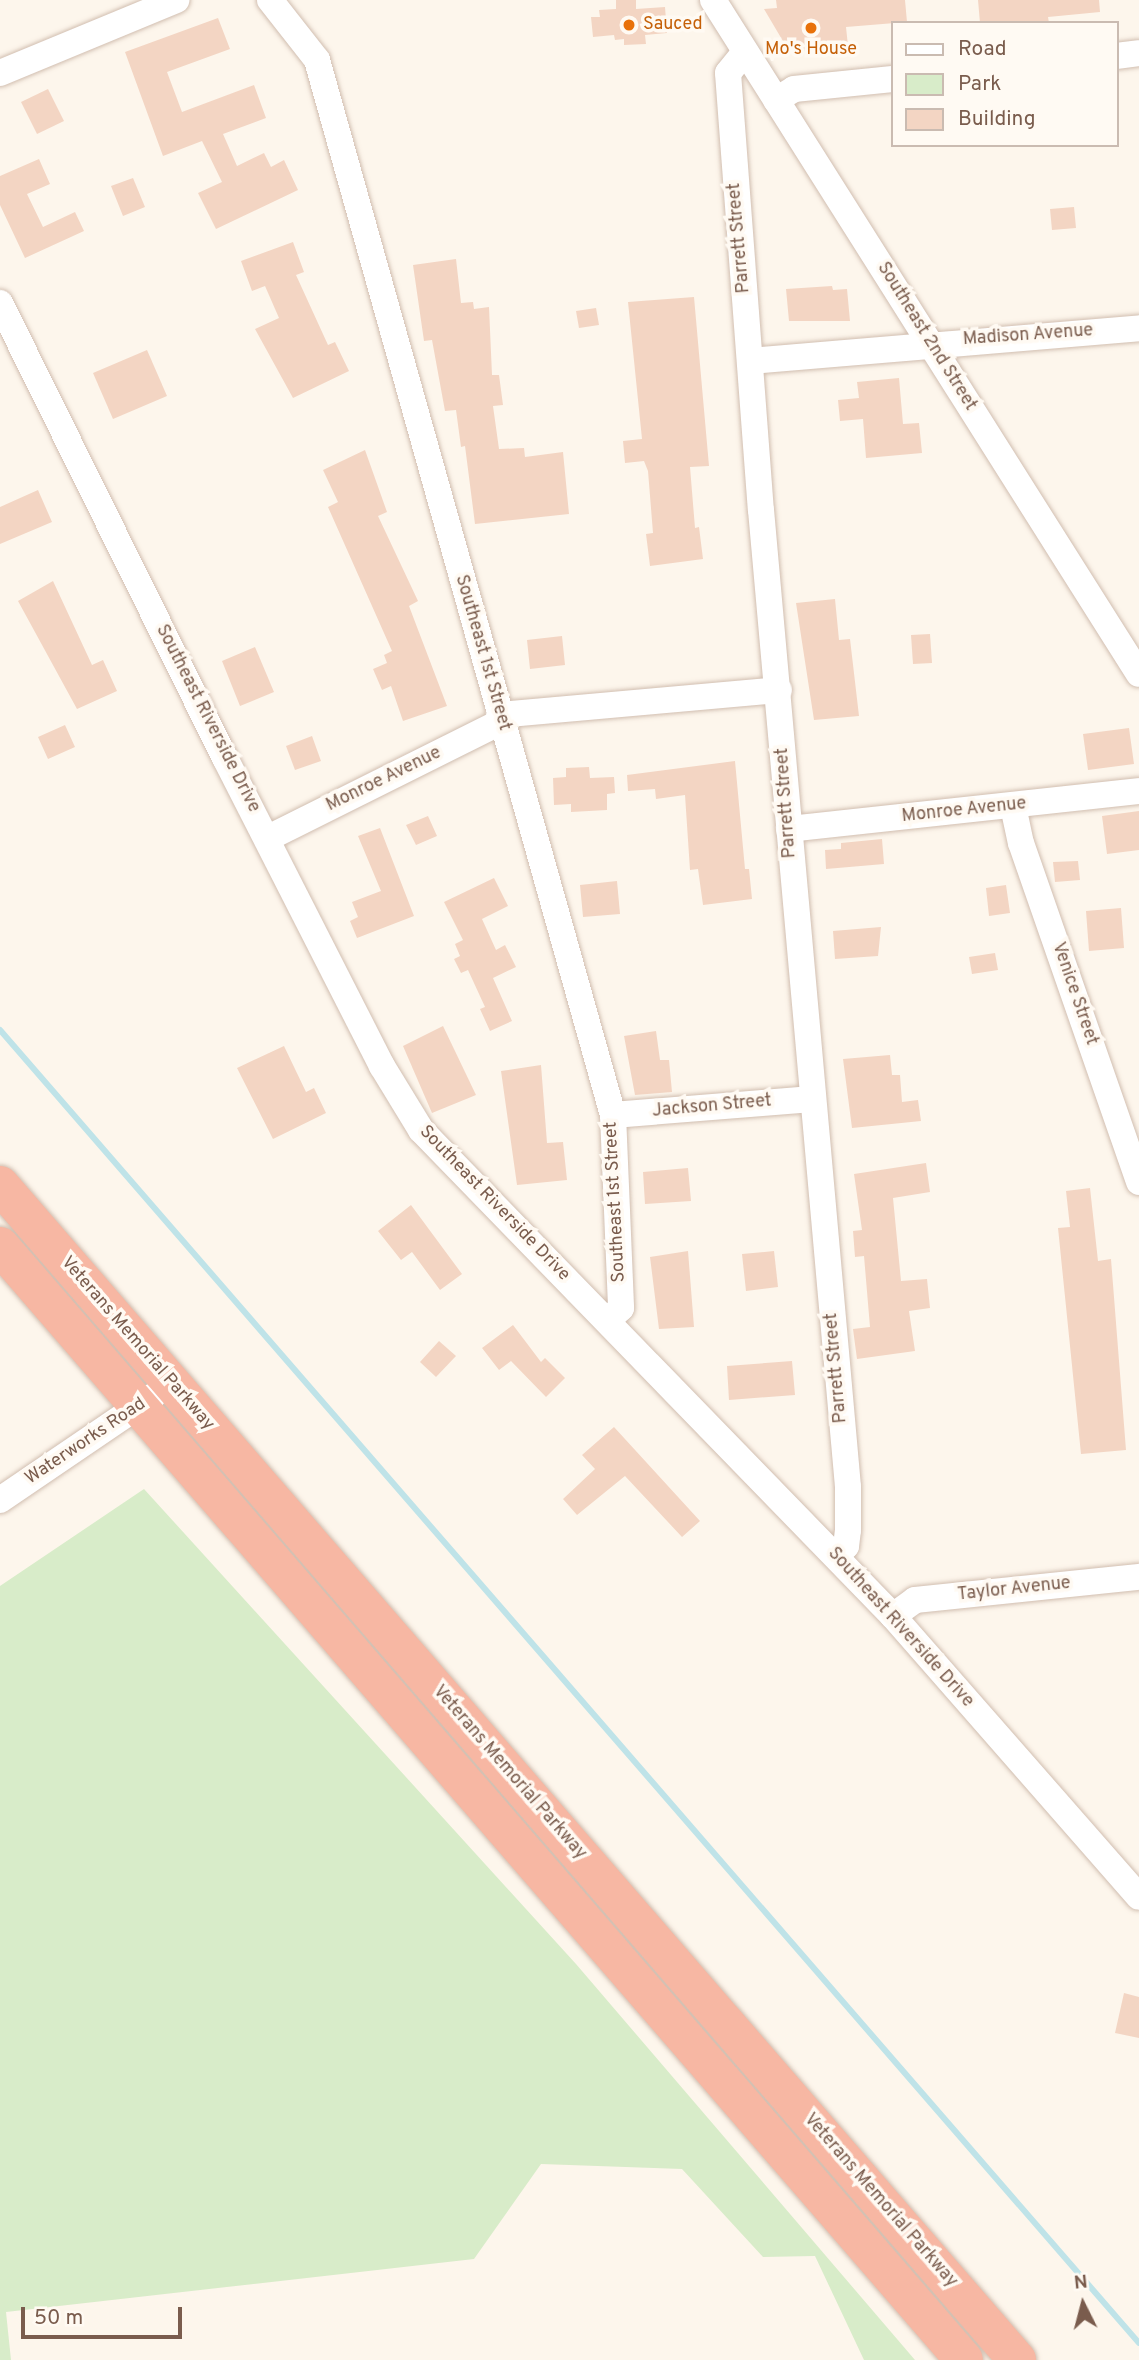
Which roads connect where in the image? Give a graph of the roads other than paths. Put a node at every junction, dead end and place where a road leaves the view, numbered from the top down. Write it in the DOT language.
graph roads {
  1 [pos="176,0"];
  2 [pos="270,0"];
  3 [pos="713,0"];
  4 [pos="745,52"];
  5 [pos="1139,53"];
  6 [pos="1118,56"];
  7 [pos="0,73"];
  8 [pos="890,79"];
  9 [pos="776,100"];
  10 [pos="0,303"];
  11 [pos="1139,328"];
  12 [pos="930,342"];
  13 [pos="750,361"];
  14 [pos="1139,674"];
  15 [pos="779,690"];
  16 [pos="500,719"];
  17 [pos="1139,791"];
  18 [pos="1013,806"];
  19 [pos="789,829"];
  20 [pos="268,838"];
  21 [pos="812,1099"];
  22 [pos="613,1115"];
  23 [pos="1139,1182"];
  24 [pos="0,1185"];
  25 [pos="0,1246"];
  26 [pos="607,1321"];
  27 [pos="171,1383"];
  28 [pos="138,1406"];
  29 [pos="0,1500"];
  30 [pos="836,1556"];
  31 [pos="1139,1577"];
  32 [pos="893,1616"];
  33 [pos="1139,1897"];
  34 [pos="964,2360"];
  35 [pos="1017,2360"];
  1 -- 7 [label="street"];
  2 -- 16 [label="street, Southeast 1st Street"];
  3 -- 4 [label="street, Southeast 2nd Street"];
  4 -- 9 [label="street, Southeast 2nd Street"];
  4 -- 13 [label="street, Parrett Street"];
  5 -- 6 [label="street"];
  8 -- 9 [label="street"];
  9 -- 12 [label="street, Southeast 2nd Street"];
  10 -- 20 [label="street, Southeast Riverside Drive"];
  11 -- 12 [label="street, Madison Avenue"];
  12 -- 13 [label="street, Madison Avenue"];
  12 -- 14 [label="street, Southeast 2nd Street"];
  13 -- 15 [label="street, Parrett Street"];
  15 -- 16 [label="street, Monroe Avenue"];
  15 -- 19 [label="street, Parrett Street"];
  16 -- 20 [label="street, Monroe Avenue"];
  16 -- 22 [label="street, Southeast 1st Street"];
  17 -- 18 [label="street, Monroe Avenue"];
  18 -- 19 [label="street, Monroe Avenue"];
  18 -- 23 [label="street, Venice Street"];
  19 -- 21 [label="street, Parrett Street"];
  20 -- 26 [label="street, Southeast Riverside Drive"];
  21 -- 22 [label="street, Jackson Street"];
  21 -- 30 [label="street, Parrett Street"];
  22 -- 26 [label="street, Southeast 1st Street"];
  24 -- 27 [label="highway, Veterans Memorial Parkway"];
  25 -- 28 [label="highway"];
  26 -- 30 [label="street, Southeast Riverside Drive"];
  27 -- 28 [label="street, Waterworks Road"];
  27 -- 35 [label="highway, Veterans Memorial Parkway"];
  28 -- 29 [label="street, Waterworks Road"];
  28 -- 34 [label="highway"];
  30 -- 32 [label="street, Southeast Riverside Drive"];
  31 -- 32 [label="street, Taylor Avenue"];
  32 -- 33 [label="street, Southeast Riverside Drive"];
}
